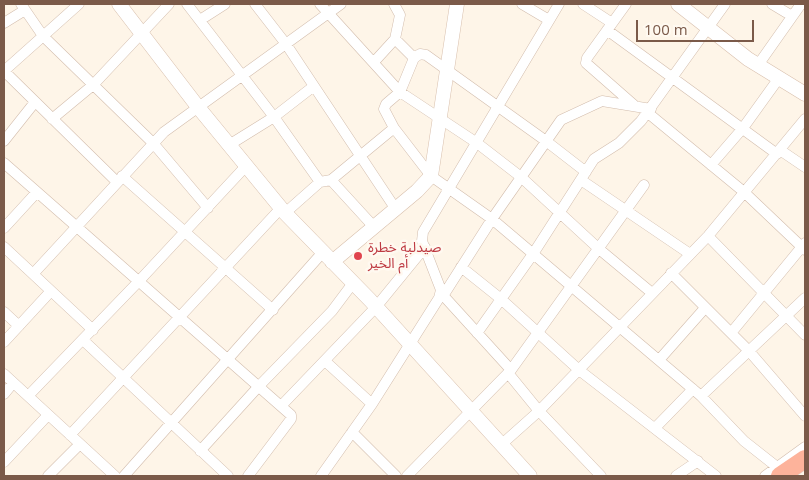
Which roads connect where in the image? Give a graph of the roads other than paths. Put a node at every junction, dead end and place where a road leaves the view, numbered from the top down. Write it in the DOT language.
graph roads {
  1 [pos="79,4"];
  2 [pos="119,4"];
  3 [pos="169,4"];
  4 [pos="187,4"];
  5 [pos="225,4"];
  6 [pos="255,4"];
  7 [pos="320,4"];
  8 [pos="341,4"];
  9 [pos="394,4"];
  10 [pos="457,4"];
  11 [pos="522,4"];
  12 [pos="558,4"];
  13 [pos="583,4"];
  14 [pos="626,4"];
  15 [pos="678,4"];
  16 [pos="725,4"];
  17 [pos="772,4"];
  18 [pos="801,4"];
  19 [pos="23,7"];
  20 [pos="329,12"];
  21 [pos="792,16"];
  22 [pos="200,20"];
  23 [pos="549,20"];
  24 [pos="4,23"];
  25 [pos="610,27"];
  26 [pos="707,28"];
  27 [pos="142,34"];
  28 [pos="43,36"];
  29 [pos="395,39"];
  30 [pos="286,44"];
  31 [pos="414,58"];
  32 [pos="374,62"];
  33 [pos="758,65"];
  34 [pos="448,69"];
  35 [pos="240,75"];
  36 [pos="673,76"];
  37 [pos="779,78"];
  38 [pos="93,84"];
  39 [pos="314,86"];
  40 [pos="400,92"];
  41 [pos="805,94"];
  42 [pos="35,102"];
  43 [pos="636,106"];
  44 [pos="198,107"];
  45 [pos="498,107"];
  46 [pos="649,111"];
  47 [pos="274,117"];
  48 [pos="52,119"];
  49 [pos="805,119"];
  50 [pos="440,120"];
  51 [pos="394,128"];
  52 [pos="743,128"];
  53 [pos="546,140"];
  54 [pos="4,141"];
  55 [pos="153,143"];
  56 [pos="477,143"];
  57 [pos="229,145"];
  58 [pos="778,152"];
  59 [pos="361,156"];
  60 [pos="4,163"];
  61 [pos="711,165"];
  62 [pos="246,166"];
  63 [pos="805,167"];
  64 [pos="431,176"];
  65 [pos="584,176"];
  66 [pos="521,177"];
  67 [pos="120,179"];
  68 [pos="331,180"];
  69 [pos="320,182"];
  70 [pos="644,185"];
  71 [pos="450,189"];
  72 [pos="37,192"];
  73 [pos="744,192"];
  74 [pos="208,208"];
  75 [pos="395,208"];
  76 [pos="627,209"];
  77 [pos="283,210"];
  78 [pos="560,212"];
  79 [pos="492,219"];
  80 [pos="76,226"];
  81 [pos="374,227"];
  82 [pos="4,228"];
  83 [pos="184,233"];
  84 [pos="708,236"];
  85 [pos="804,246"];
  86 [pos="4,247"];
  87 [pos="425,247"];
  88 [pos="599,249"];
  89 [pos="533,254"];
  90 [pos="690,254"];
  91 [pos="328,257"];
  92 [pos="461,267"];
  93 [pos="225,268"];
  94 [pos="671,273"];
  95 [pos="33,274"];
  96 [pos="140,281"];
  97 [pos="353,283"];
  98 [pos="572,287"];
  99 [pos="51,291"];
  100 [pos="652,293"];
  101 [pos="766,293"];
  102 [pos="442,295"];
  103 [pos="805,298"];
  104 [pos="502,299"];
  105 [pos="376,307"];
  106 [pos="705,308"];
  107 [pos="273,310"];
  108 [pos="4,312"];
  109 [pos="787,315"];
  110 [pos="180,316"];
  111 [pos="18,326"];
  112 [pos="619,327"];
  113 [pos="93,330"];
  114 [pos="477,333"];
  115 [pos="539,333"];
  116 [pos="731,333"];
  117 [pos="805,335"];
  118 [pos="83,340"];
  119 [pos="4,342"];
  120 [pos="409,343"];
  121 [pos="749,351"];
  122 [pos="228,358"];
  123 [pos="658,360"];
  124 [pos="325,361"];
  125 [pos="580,370"];
  126 [pos="510,372"];
  127 [pos="4,374"];
  128 [pos="122,378"];
  129 [pos="13,383"];
  130 [pos="259,386"];
  131 [pos="697,393"];
  132 [pos="4,394"];
  133 [pos="28,396"];
  134 [pos="372,404"];
  135 [pos="281,406"];
  136 [pos="471,411"];
  137 [pos="539,411"];
  138 [pos="48,415"];
  139 [pos="805,416"];
  140 [pos="170,424"];
  141 [pos="655,428"];
  142 [pos="352,432"];
  143 [pos="70,435"];
  144 [pos="80,444"];
  145 [pos="502,444"];
  146 [pos="805,447"];
  147 [pos="200,451"];
  148 [pos="698,460"];
  149 [pos="4,462"];
  150 [pos="794,471"];
  151 [pos="48,476"];
  152 [pos="115,476"];
  153 [pos="124,476"];
  154 [pos="228,476"];
  155 [pos="248,476"];
  156 [pos="321,476"];
  157 [pos="396,476"];
  158 [pos="407,476"];
  159 [pos="530,476"];
  160 [pos="601,476"];
  161 [pos="676,476"];
  162 [pos="716,476"];
  163 [pos="765,476"];
  1 -- 28 [label="street"];
  2 -- 27 [label="street"];
  3 -- 27 [label="street"];
  4 -- 22 [label="street"];
  5 -- 22 [label="street"];
  6 -- 30 [label="street"];
  7 -- 20 [label="street"];
  8 -- 20 [label="street"];
  9 -- 29 [label="street"];
  10 -- 34 [label="street"];
  11 -- 23 [label="street"];
  12 -- 23 [label="street"];
  13 -- 25 [label="street"];
  14 -- 25 [label="street"];
  15 -- 26 [label="street"];
  16 -- 26 [label="street"];
  17 -- 21 [label="street"];
  18 -- 21 [label="street"];
  19 -- 24 [label="street"];
  19 -- 28 [label="street"];
  20 -- 30 [label="street"];
  20 -- 32 [label="street"];
  21 -- 33 [label="street"];
  22 -- 35 [label="street"];
  23 -- 45 [label="street"];
  25 -- 36 [label="street"];
  25 -- 43 [label="street"];
  26 -- 33 [label="street"];
  26 -- 36 [label="street"];
  27 -- 38 [label="street"];
  27 -- 44 [label="street"];
  28 -- 38 [label="street"];
  28 -- 42 [label="street"];
  29 -- 31 [label="street"];
  29 -- 32 [label="street"];
  30 -- 35 [label="street"];
  30 -- 39 [label="street"];
  31 -- 34 [label="street"];
  31 -- 40 [label="street"];
  32 -- 40 [label="street"];
  33 -- 37 [label="street"];
  34 -- 45 [label="street"];
  34 -- 50 [label="street"];
  35 -- 44 [label="street"];
  35 -- 47 [label="street"];
  36 -- 46 [label="street"];
  36 -- 52 [label="street"];
  37 -- 41 [label="street"];
  37 -- 52 [label="street"];
  38 -- 48 [label="street"];
  38 -- 55 [label="street"];
  39 -- 47 [label="street"];
  39 -- 59 [label="street"];
  40 -- 50 [label="street"];
  40 -- 51 [label="street"];
  42 -- 48 [label="street"];
  42 -- 54 [label="street"];
  43 -- 46 [label="street"];
  43 -- 53 [label="street"];
  44 -- 55 [label="street"];
  44 -- 57 [label="street"];
  45 -- 53 [label="street"];
  45 -- 56 [label="street"];
  46 -- 61 [label="street"];
  46 -- 65 [label="street"];
  47 -- 57 [label="street"];
  47 -- 69 [label="street"];
  48 -- 67 [label="street"];
  49 -- 58 [label="street"];
  50 -- 56 [label="street"];
  50 -- 64 [label="street"];
  51 -- 59 [label="street"];
  51 -- 64 [label="street"];
  52 -- 58 [label="street"];
  52 -- 61 [label="street"];
  53 -- 65 [label="street"];
  53 -- 66 [label="street"];
  55 -- 67 [label="street"];
  55 -- 74 [label="street"];
  56 -- 66 [label="street"];
  56 -- 71 [label="street"];
  57 -- 62 [label="street"];
  58 -- 63 [label="street"];
  58 -- 73 [label="street"];
  59 -- 68 [label="street"];
  59 -- 75 [label="street"];
  60 -- 72 [label="street"];
  61 -- 73 [label="street"];
  62 -- 74 [label="street"];
  62 -- 77 [label="street"];
  64 -- 71 [label="street"];
  64 -- 75 [label="street"];
  65 -- 76 [label="street"];
  65 -- 78 [label="street"];
  66 -- 78 [label="street"];
  66 -- 79 [label="street"];
  67 -- 80 [label="street"];
  67 -- 83 [label="street"];
  68 -- 69 [label="street"];
  68 -- 81 [label="street"];
  69 -- 77 [label="street"];
  70 -- 76 [label="street"];
  71 -- 79 [label="street"];
  71 -- 87 [label="street"];
  72 -- 80 [label="street"];
  72 -- 82 [label="street"];
  73 -- 84 [label="street"];
  73 -- 85 [label="street"];
  74 -- 83 [label="street"];
  75 -- 81 [label="street"];
  76 -- 88 [label="street"];
  76 -- 90 [label="street"];
  77 -- 91 [label="street"];
  77 -- 93 [label="street"];
  78 -- 88 [label="street"];
  78 -- 89 [label="street"];
  79 -- 89 [label="street"];
  79 -- 92 [label="street"];
  80 -- 95 [label="street"];
  80 -- 96 [label="street"];
  81 -- 91 [label="street"];
  83 -- 93 [label="street"];
  83 -- 96 [label="street"];
  84 -- 90 [label="street"];
  84 -- 101 [label="street"];
  85 -- 101 [label="street"];
  86 -- 95 [label="street"];
  87 -- 102 [label="street"];
  87 -- 105 [label="street"];
  88 -- 98 [label="street"];
  88 -- 100 [label="street"];
  89 -- 98 [label="street"];
  89 -- 104 [label="street"];
  90 -- 94 [label="street"];
  91 -- 97 [label="street"];
  91 -- 107 [label="street"];
  92 -- 102 [label="street"];
  92 -- 104 [label="street"];
  93 -- 107 [label="street"];
  93 -- 110 [label="street"];
  94 -- 100 [label="street"];
  94 -- 106 [label="street"];
  95 -- 99 [label="street"];
  96 -- 110 [label="street"];
  96 -- 113 [label="street"];
  97 -- 105 [label="street"];
  97 -- 130 [label="street"];
  98 -- 112 [label="street"];
  98 -- 115 [label="street"];
  99 -- 111 [label="street"];
  99 -- 113 [label="street"];
  100 -- 112 [label="street"];
  101 -- 109 [label="street"];
  101 -- 116 [label="street"];
  102 -- 114 [label="street"];
  102 -- 120 [label="street"];
  103 -- 109 [label="street"];
  104 -- 114 [label="street"];
  104 -- 115 [label="street"];
  105 -- 120 [label="street"];
  105 -- 124 [label="street"];
  106 -- 116 [label="street"];
  106 -- 123 [label="street"];
  107 -- 122 [label="street"];
  108 -- 111 [label="street"];
  109 -- 117 [label="street"];
  109 -- 121 [label="street"];
  110 -- 122 [label="street"];
  110 -- 128 [label="street"];
  111 -- 119 [label="street"];
  112 -- 123 [label="street"];
  112 -- 125 [label="street"];
  113 -- 118 [label="street"];
  114 -- 126 [label="street"];
  115 -- 125 [label="street"];
  115 -- 126 [label="street"];
  116 -- 121 [label="street"];
  118 -- 128 [label="street"];
  118 -- 133 [label="street"];
  120 -- 134 [label="street"];
  120 -- 136 [label="street"];
  121 -- 131 [label="street"];
  121 -- 139 [label="street"];
  122 -- 130 [label="street"];
  122 -- 140 [label="street"];
  123 -- 131 [label="street"];
  124 -- 134 [label="street"];
  124 -- 135 [label="street"];
  125 -- 137 [label="street"];
  125 -- 141 [label="street"];
  126 -- 136 [label="street"];
  126 -- 137 [label="street"];
  127 -- 129 [label="street"];
  128 -- 140 [label="street"];
  128 -- 143 [label="street"];
  129 -- 132 [label="street"];
  129 -- 133 [label="street"];
  130 -- 135 [label="street"];
  130 -- 147 [label="street"];
  131 -- 141 [label="street"];
  131 -- 150 [label="street"];
  133 -- 138 [label="street"];
  134 -- 142 [label="street"];
  135 -- 155 [label="street"];
  136 -- 145 [label="street"];
  136 -- 158 [label="street"];
  137 -- 145 [label="street"];
  137 -- 160 [label="street"];
  138 -- 143 [label="street"];
  138 -- 149 [label="street"];
  140 -- 147 [label="street"];
  140 -- 153 [label="street"];
  141 -- 148 [label="street"];
  142 -- 156 [label="street"];
  142 -- 157 [label="street"];
  143 -- 144 [label="street"];
  144 -- 151 [label="street"];
  144 -- 152 [label="street"];
  145 -- 159 [label="street"];
  146 -- 150 [label="street"];
  147 -- 154 [label="street"];
  148 -- 161 [label="street"];
  148 -- 162 [label="street"];
  150 -- 163 [label="street"];
}
